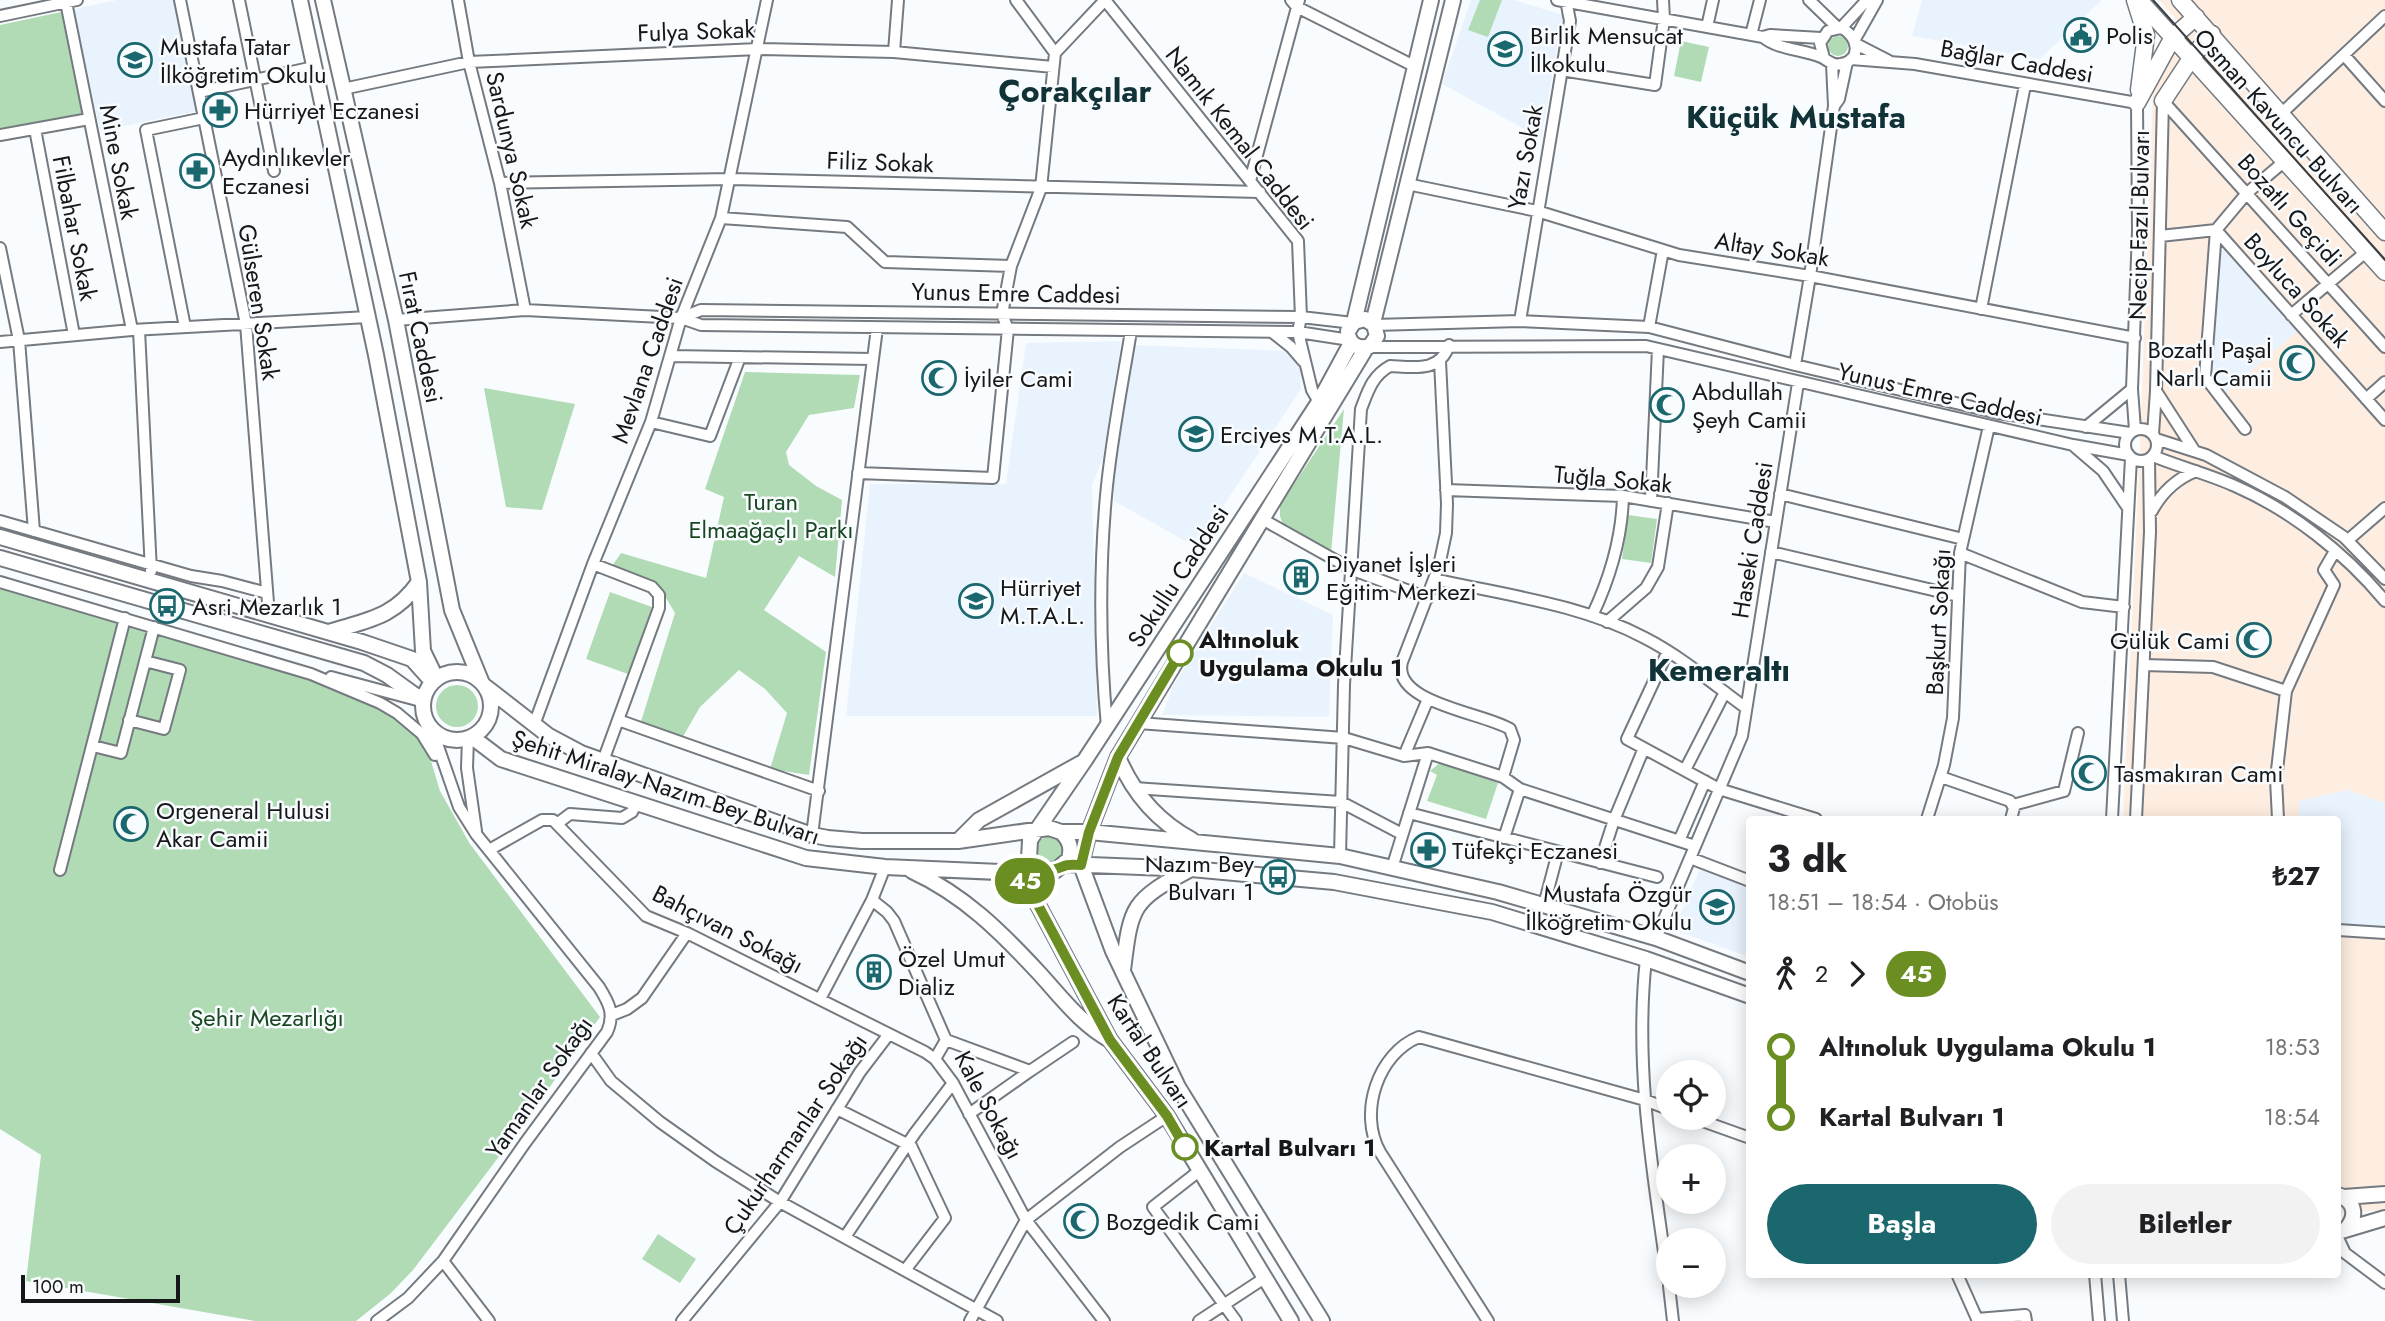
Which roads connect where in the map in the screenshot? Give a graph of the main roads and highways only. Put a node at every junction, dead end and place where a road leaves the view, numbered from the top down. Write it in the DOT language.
graph roads {
  1 [pos="300,0"];
  2 [pos="323,0"];
  3 [pos="1431,0"];
  4 [pos="1453,0"];
  5 [pos="2137,0"];
  6 [pos="2180,0"];
  7 [pos="2196,17"];
  8 [pos="2212,34"];
  9 [pos="2173,37"];
  10 [pos="2192,57"];
  11 [pos="2163,101"];
  12 [pos="2385,232"];
  13 [pos="2385,272"];
  14 [pos="1353,322"];
  15 [pos="1374,324"];
  16 [pos="1350,341"];
  17 [pos="1367,347"];
  18 [pos="0,537"];
  19 [pos="0,558"];
  20 [pos="419,582"];
  21 [pos="329,632"];
  22 [pos="434,680"];
  23 [pos="483,684"];
  24 [pos="423,701"];
  25 [pos="470,737"];
  26 [pos="1118,757"];
  27 [pos="1085,760"];
  28 [pos="1038,832"];
  29 [pos="1061,832"];
  30 [pos="1089,832"];
  31 [pos="958,841"];
  32 [pos="1196,842"];
  33 [pos="1065,864"];
  34 [pos="1081,865"];
  35 [pos="905,868"];
  36 [pos="1027,868"];
  37 [pos="1191,869"];
  38 [pos="1123,971"];
  39 [pos="1746,972"];
  40 [pos="1746,995"];
  41 [pos="1110,1040"];
  42 [pos="2385,1194"];
  43 [pos="2341,1196"];
  44 [pos="2385,1218"];
  45 [pos="2341,1232"];
  46 [pos="1291,1321"];
  47 [pos="1322,1321"];
  1 -- 20 [label="main road, Fırat Caddesi"];
  2 -- 23 [label="main road, Fırat Caddesi"];
  3 -- 14 [label="main road"];
  4 -- 15 [label="main road"];
  5 -- 9 [label="highway, Osman Kavuncu Bulvarı"];
  5 -- 9 [label="highway"];
  6 -- 7 [label="highway, Osman Kavuncu Bulvarı"];
  7 -- 8 [label="highway, Osman Kavuncu Bulvarı"];
  7 -- 9 [label="highway"];
  8 -- 10 [label="highway"];
  8 -- 12 [label="highway, Osman Kavuncu Bulvarı"];
  9 -- 10 [label="highway, Osman Kavuncu Bulvarı"];
  10 -- 11 [label="highway"];
  10 -- 13 [label="highway, Osman Kavuncu Bulvarı"];
  14 -- 15 [label="main road"];
  14 -- 16 [label="main road"];
  15 -- 17 [label="main road"];
  16 -- 17 [label="main road"];
  16 -- 27 [label="main road, Sokullu Caddesi"];
  17 -- 26 [label="main road, Sokullu Caddesi"];
  18 -- 21 [label="main road"];
  19 -- 24 [label="main road"];
  20 -- 21 [label="main road"];
  20 -- 22 [label="main road, Fırat Caddesi"];
  21 -- 22 [label="main road"];
  22 -- 23 [label="main road"];
  22 -- 24 [label="main road"];
  23 -- 25 [label="main road"];
  23 -- 31 [label="main road, Şehit Miralay Nazım Bey Bulvarı"];
  24 -- 25 [label="main road"];
  25 -- 35 [label="main road, Şehit Miralay Nazım Bey Bulvarı"];
  26 -- 30 [label="main road, Sokullu Caddesi"];
  26 -- 32 [label="main road"];
  27 -- 28 [label="main road, Sokullu Caddesi"];
  27 -- 31 [label="main road"];
  28 -- 29 [label="main road"];
  28 -- 31 [label="main road, Şehit Miralay Nazım Bey Bulvarı"];
  28 -- 36 [label="main road"];
  29 -- 30 [label="main road"];
  29 -- 33 [label="main road"];
  30 -- 32 [label="main road"];
  30 -- 34 [label="main road, Sokullu Caddesi"];
  32 -- 39 [label="main road"];
  33 -- 34 [label="main road"];
  33 -- 36 [label="main road"];
  34 -- 37 [label="main road"];
  34 -- 38 [label="main road, Kartal Bulvarı"];
  35 -- 36 [label="main road, Şehit Miralay Nazım Bey Bulvarı"];
  35 -- 41 [label="main road"];
  36 -- 41 [label="main road, Kartal Bulvarı"];
  37 -- 38 [label="main road"];
  37 -- 40 [label="main road"];
  38 -- 47 [label="main road, Kartal Bulvarı"];
  41 -- 46 [label="main road, Kartal Bulvarı"];
  42 -- 43 [label="main road"];
  43 -- 45 [label="main road"];
  44 -- 45 [label="main road"];
}
